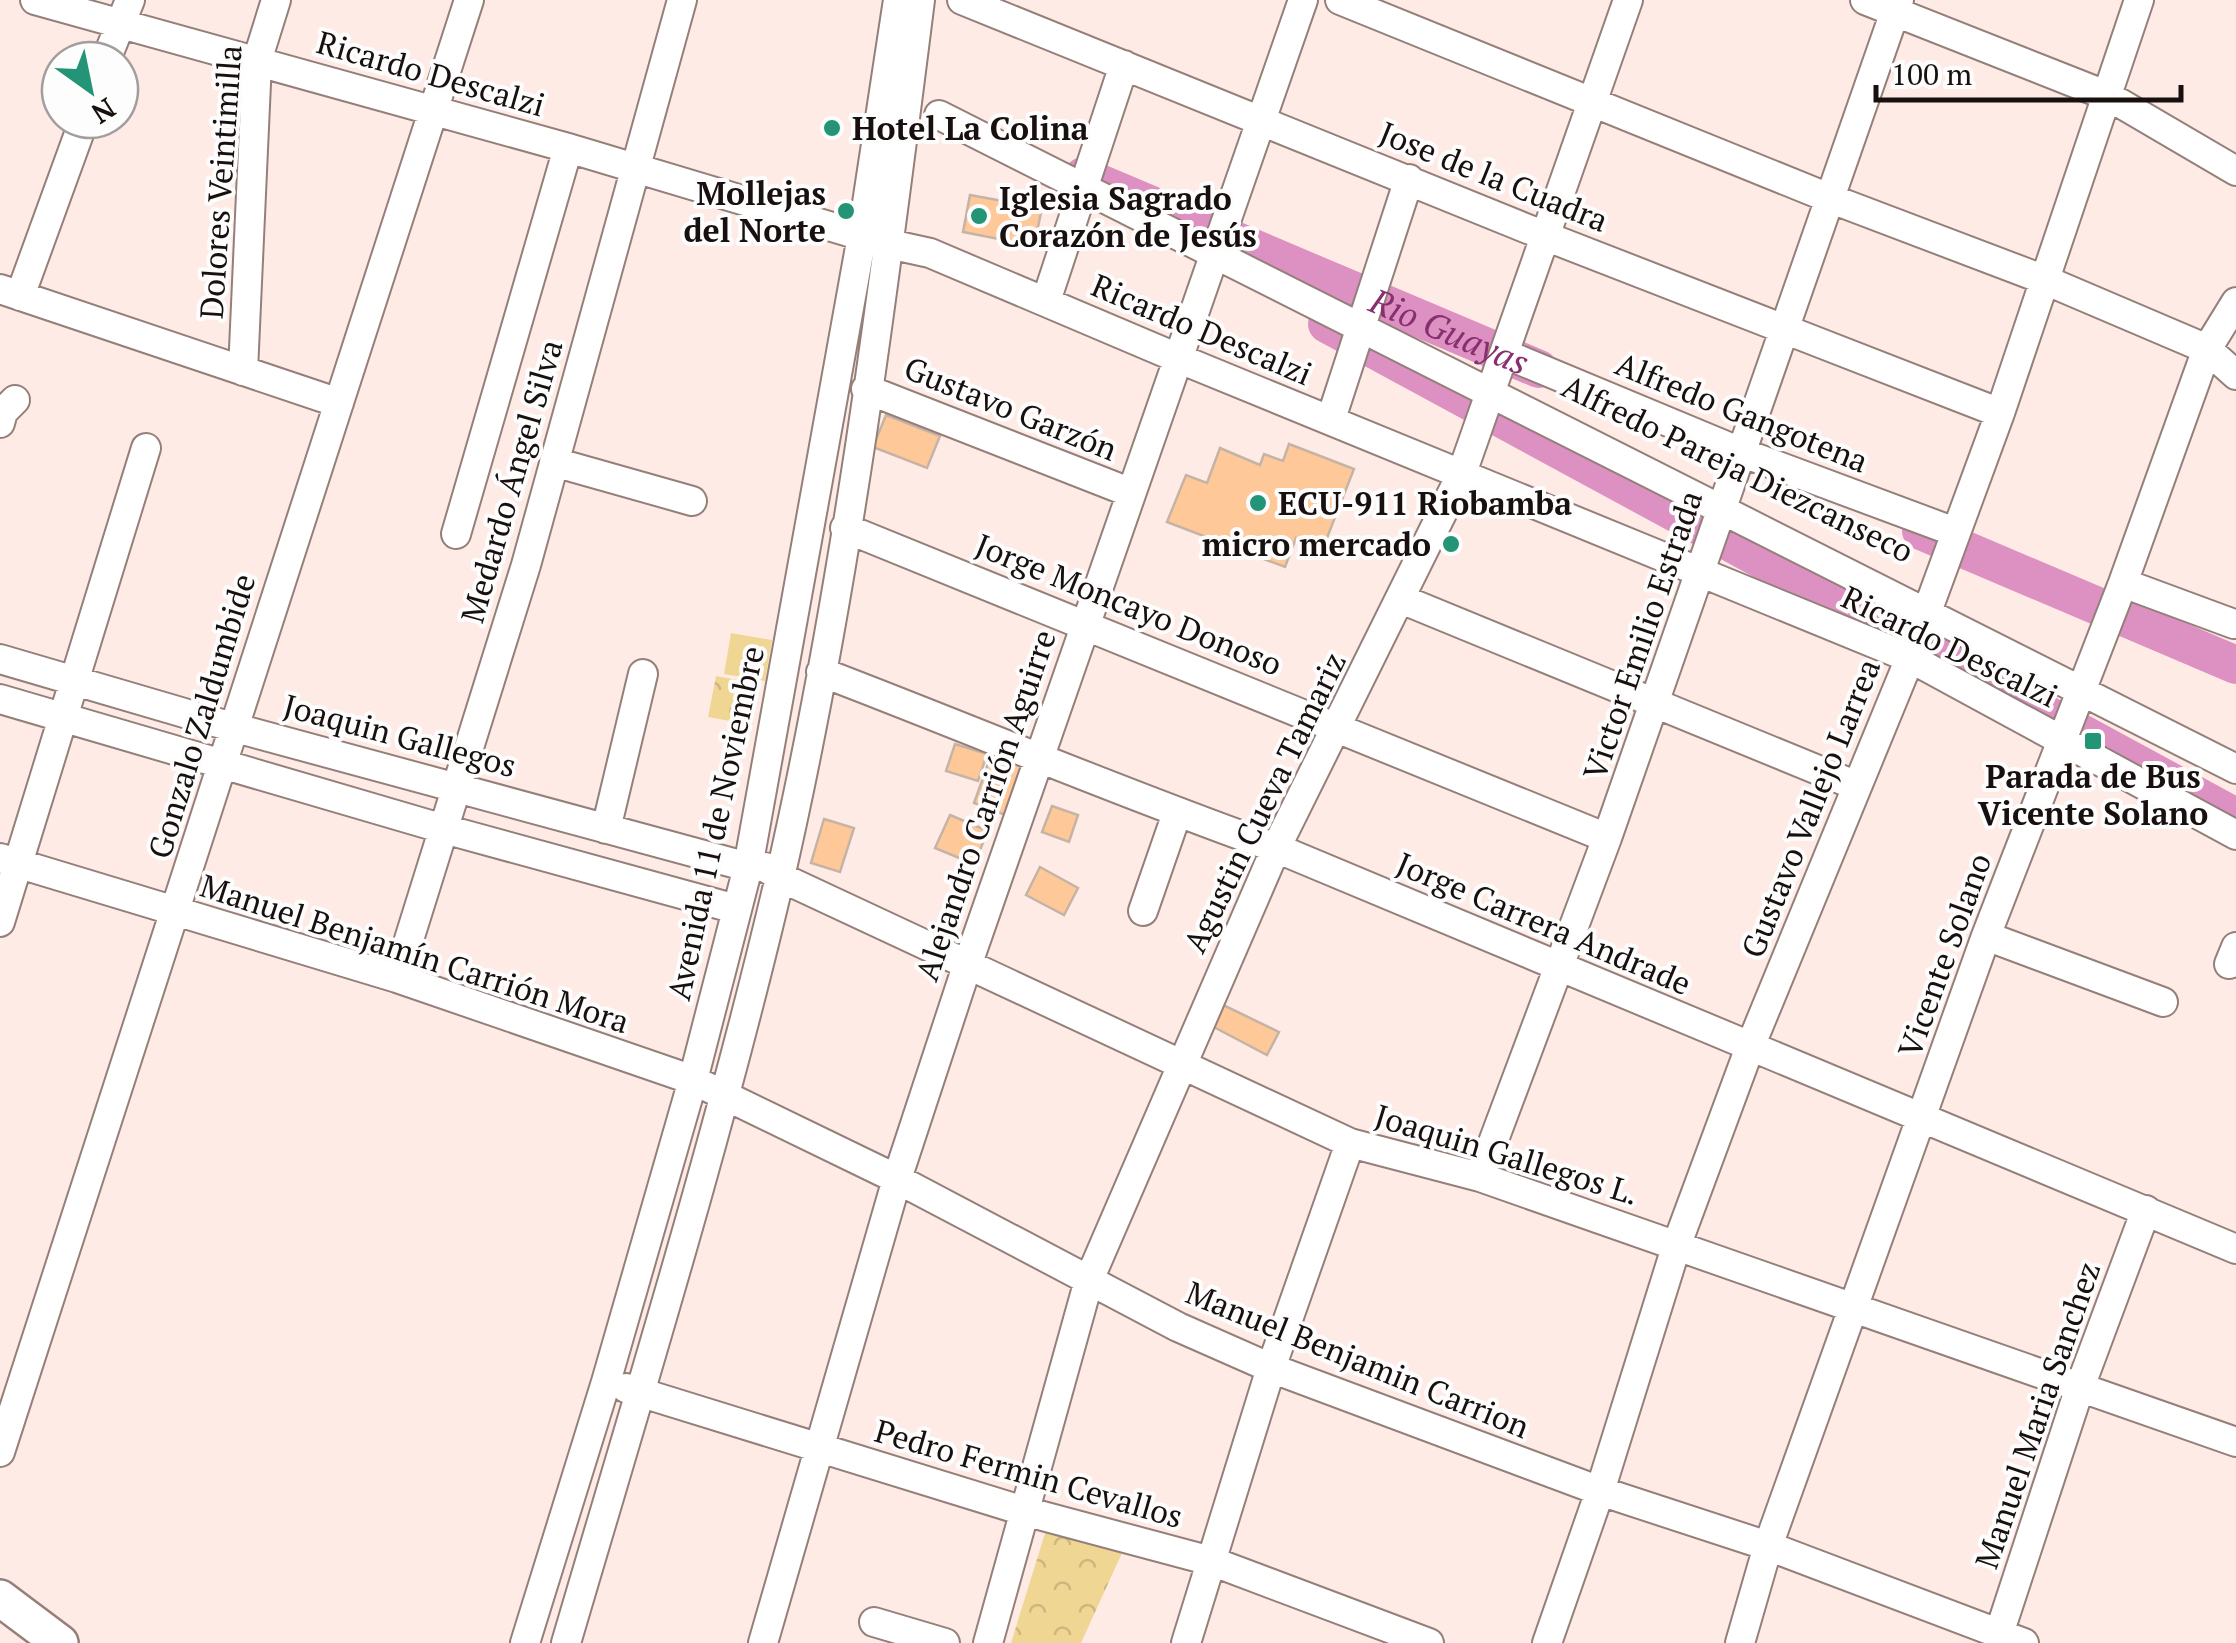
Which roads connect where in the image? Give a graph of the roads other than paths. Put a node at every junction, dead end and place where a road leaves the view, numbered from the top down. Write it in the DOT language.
graph roads {
  1 [pos="34,0"];
  2 [pos="276,0"];
  3 [pos="469,0"];
  4 [pos="682,0"];
  5 [pos="898,0"];
  6 [pos="920,0"];
  7 [pos="962,0"];
  8 [pos="1303,0"];
  9 [pos="1340,0"];
  10 [pos="1628,0"];
  11 [pos="1864,0"];
  12 [pos="2139,0"];
  13 [pos="1897,6"];
  14 [pos="124,12"];
  15 [pos="114,40"];
  16 [pos="257,61"];
  17 [pos="1124,65"];
  18 [pos="2108,96"];
  19 [pos="1594,102"];
  20 [pos="432,110"];
  21 [pos="1262,121"];
  22 [pos="75,140"];
  23 [pos="568,148"];
  24 [pos="634,168"];
  25 [pos="2236,172"];
  26 [pos="1409,179"];
  27 [pos="1829,198"];
  28 [pos="862,236"];
  29 [pos="1545,236"];
  30 [pos="889,244"];
  31 [pos="2044,280"];
  32 [pos="10,292"];
  33 [pos="1046,301"];
  34 [pos="2236,302"];
  35 [pos="1785,330"];
  36 [pos="2206,349"];
  37 [pos="1505,354"];
  38 [pos="1180,359"];
  39 [pos="243,371"];
  40 [pos="2236,375"];
  41 [pos="866,389"];
  42 [pos="338,404"];
  43 [pos="2000,414"];
  44 [pos="1331,420"];
  45 [pos="146,448"];
  46 [pos="1743,453"];
  47 [pos="554,462"];
  48 [pos="1462,473"];
  49 [pos="1129,492"];
  50 [pos="692,501"];
  51 [pos="845,528"];
  52 [pos="1955,532"];
  53 [pos="456,534"];
  54 [pos="1702,570"];
  55 [pos="2123,583"];
  56 [pos="1401,600"];
  57 [pos="1084,623"];
  58 [pos="2234,624"];
  59 [pos="1910,658"];
  60 [pos="0,660"];
  61 [pos="821,672"];
  62 [pos="643,674"];
  63 [pos="75,682"];
  64 [pos="0,698"];
  65 [pos="1655,704"];
  66 [pos="64,718"];
  67 [pos="232,727"];
  68 [pos="1337,727"];
  69 [pos="2063,742"];
  70 [pos="2236,752"];
  71 [pos="1039,756"];
  72 [pos="221,763"];
  73 [pos="2236,769"];
  74 [pos="457,786"];
  75 [pos="1857,786"];
  76 [pos="1177,813"];
  77 [pos="444,829"];
  78 [pos="606,829"];
  79 [pos="2236,836"];
  80 [pos="1607,838"];
  81 [pos="1276,848"];
  82 [pos="10,861"];
  83 [pos="748,867"];
  84 [pos="780,877"];
  85 [pos="736,908"];
  86 [pos="1143,911"];
  87 [pos="176,913"];
  88 [pos="0,922"];
  89 [pos="1986,936"];
  90 [pos="968,963"];
  91 [pos="1558,967"];
  92 [pos="398,978"];
  93 [pos="2163,1002"];
  94 [pos="1750,1047"];
  95 [pos="1182,1062"];
  96 [pos="693,1080"];
  97 [pos="723,1094"];
  98 [pos="1921,1117"];
  99 [pos="1350,1143"];
  100 [pos="1480,1177"];
  101 [pos="898,1179"];
  102 [pos="2146,1210"];
  103 [pos="1677,1244"];
  104 [pos="2236,1249"];
  105 [pos="1089,1280"];
  106 [pos="1855,1307"];
  107 [pos="1270,1368"];
  108 [pos="606,1382"];
  109 [pos="2080,1387"];
  110 [pos="640,1392"];
  111 [pos="2236,1442"];
  112 [pos="818,1449"];
  113 [pos="0,1452"];
  114 [pos="1600,1491"];
  115 [pos="1024,1510"];
  116 [pos="1768,1546"];
  117 [pos="1211,1561"];
  118 [pos="0,1598"];
  119 [pos="874,1622"];
  120 [pos="2006,1640"];
  121 [pos="60,1643"];
  122 [pos="525,1643"];
  123 [pos="566,1643"];
  124 [pos="763,1643"];
  125 [pos="945,1643"];
  126 [pos="988,1643"];
  127 [pos="1186,1643"];
  128 [pos="1429,1643"];
  129 [pos="1547,1643"];
  130 [pos="1740,1643"];
  1 -- 14 [label="street, Ricardo Descalzi"];
  2 -- 16 [label="street, Dolores Veintimilla"];
  3 -- 20 [label="street, Gonzalo Zaldumbide"];
  4 -- 24 [label="street, Medardo Ángel Silva"];
  5 -- 28 [label="street, Avenida 11 de Noviembre"];
  6 -- 30 [label="street, Avenida 11 de Noviembre"];
  7 -- 17 [label="street, Jose de la Cuadra"];
  8 -- 21 [label="street, Alejandro Carrión Aguirre"];
  9 -- 19 [label="street"];
  10 -- 19 [label="street, Agustin Cueva Tamariz"];
  11 -- 13 [label="street"];
  12 -- 18 [label="street, Gustavo Vallejo Larrea"];
  13 -- 18 [label="street"];
  13 -- 27 [label="street, Victor Emilio Estrada"];
  14 -- 15 [label="street"];
  14 -- 16 [label="street, Ricardo Descalzi"];
  16 -- 20 [label="street, Ricardo Descalzi"];
  16 -- 39 [label="street, Dolores Veintimilla"];
  17 -- 21 [label="street, Jose de la Cuadra"];
  17 -- 33 [label="street"];
  18 -- 25 [label="street"];
  18 -- 31 [label="street, Gustavo Vallejo Larrea"];
  19 -- 27 [label="street"];
  19 -- 29 [label="street, Agustin Cueva Tamariz"];
  20 -- 23 [label="street, Ricardo Descalzi"];
  20 -- 42 [label="street, Gonzalo Zaldumbide"];
  21 -- 26 [label="street, Jose de la Cuadra"];
  21 -- 38 [label="street, Alejandro Carrión Aguirre"];
  22 -- 32 [label="street"];
  23 -- 24 [label="street, Ricardo Descalzi"];
  23 -- 53 [label="street"];
  24 -- 28 [label="street, Ricardo Descalzi"];
  24 -- 47 [label="street, Medardo Ángel Silva"];
  26 -- 29 [label="street, Jose de la Cuadra"];
  26 -- 44 [label="street"];
  27 -- 31 [label="street"];
  27 -- 35 [label="street, Victor Emilio Estrada"];
  28 -- 30 [label="street, Ricardo Descalzi"];
  28 -- 83 [label="street, Avenida 11 de Noviembre"];
  29 -- 35 [label="street, Jose de la Cuadra"];
  29 -- 37 [label="street, Agustin Cueva Tamariz"];
  30 -- 33 [label="street, Ricardo Descalzi"];
  30 -- 41 [label="street, Avenida 11 de Noviembre"];
  31 -- 36 [label="street"];
  31 -- 43 [label="street, Gustavo Vallejo Larrea"];
  32 -- 39 [label="street"];
  33 -- 38 [label="street, Ricardo Descalzi"];
  34 -- 36 [label="street, Vicente Solano"];
  35 -- 43 [label="street, Jose de la Cuadra"];
  35 -- 46 [label="street, Victor Emilio Estrada"];
  36 -- 40 [label="street"];
  36 -- 55 [label="street, Vicente Solano"];
  37 -- 46 [label="street, Alfredo Gangotena"];
  37 -- 48 [label="street, Agustin Cueva Tamariz"];
  38 -- 44 [label="street, Ricardo Descalzi"];
  38 -- 49 [label="street, Alejandro Carrión Aguirre"];
  39 -- 42 [label="street"];
  41 -- 49 [label="street, Gustavo Garzón"];
  41 -- 51 [label="street, Avenida 11 de Noviembre"];
  42 -- 67 [label="street, Gonzalo Zaldumbide"];
  43 -- 52 [label="street, Gustavo Vallejo Larrea"];
  44 -- 48 [label="street, Ricardo Descalzi"];
  45 -- 63 [label="street"];
  46 -- 52 [label="street, Alfredo Gangotena"];
  46 -- 54 [label="street, Victor Emilio Estrada"];
  47 -- 50 [label="street"];
  47 -- 74 [label="street, Medardo Ángel Silva"];
  48 -- 54 [label="street, Ricardo Descalzi"];
  48 -- 56 [label="street, Agustin Cueva Tamariz"];
  49 -- 57 [label="street, Alejandro Carrión Aguirre"];
  51 -- 57 [label="street, Jorge Moncayo Donoso"];
  51 -- 61 [label="street, Avenida 11 de Noviembre"];
  52 -- 59 [label="street, Gustavo Vallejo Larrea"];
  54 -- 59 [label="street, Ricardo Descalzi"];
  54 -- 65 [label="street, Victor Emilio Estrada"];
  55 -- 58 [label="street"];
  55 -- 69 [label="street, Vicente Solano"];
  56 -- 65 [label="street"];
  56 -- 68 [label="street, Agustin Cueva Tamariz"];
  57 -- 68 [label="street, Jorge Moncayo Donoso"];
  57 -- 71 [label="street, Alejandro Carrión Aguirre"];
  59 -- 69 [label="street, Ricardo Descalzi"];
  59 -- 75 [label="street, Gustavo Vallejo Larrea"];
  60 -- 63 [label="street, Joaquin Gallegos"];
  61 -- 71 [label="street, Jorge Carrera Andrade"];
  61 -- 84 [label="street, Avenida 11 de Noviembre"];
  62 -- 78 [label="street"];
  63 -- 66 [label="street"];
  63 -- 67 [label="street, Joaquin Gallegos"];
  64 -- 66 [label="street"];
  65 -- 75 [label="street"];
  65 -- 80 [label="street, Victor Emilio Estrada"];
  66 -- 72 [label="street"];
  66 -- 82 [label="street"];
  67 -- 72 [label="street, Gonzalo Zaldumbide"];
  67 -- 74 [label="street, Joaquin Gallegos"];
  68 -- 80 [label="street, Jorge Moncayo Donoso"];
  68 -- 81 [label="street, Agustin Cueva Tamariz"];
  69 -- 79 [label="street, Ricardo Descalzi"];
  69 -- 89 [label="street, Vicente Solano"];
  70 -- 73 [label="street, Alfredo Pareja Diezcanseco"];
  71 -- 76 [label="street, Jorge Carrera Andrade"];
  71 -- 90 [label="street, Alejandro Carrión Aguirre"];
  72 -- 77 [label="street"];
  72 -- 87 [label="street, Gonzalo Zaldumbide"];
  74 -- 77 [label="street, Medardo Ángel Silva"];
  74 -- 78 [label="street, Joaquin Gallegos"];
  75 -- 94 [label="street, Gustavo Vallejo Larrea"];
  76 -- 81 [label="street, Jorge Carrera Andrade"];
  76 -- 86 [label="street"];
  77 -- 85 [label="street"];
  77 -- 92 [label="street, Medardo Ángel Silva"];
  78 -- 83 [label="street, Joaquin Gallegos"];
  80 -- 91 [label="street, Victor Emilio Estrada"];
  81 -- 91 [label="street, Jorge Carrera Andrade"];
  81 -- 95 [label="street, Agustin Cueva Tamariz"];
  82 -- 87 [label="street, Manuel Benjamín Carrión Mora"];
  82 -- 88 [label="street"];
  83 -- 84 [label="street, Joaquin Gallegos"];
  83 -- 85 [label="street, Avenida 11 de Noviembre"];
  84 -- 90 [label="street, Joaquin Gallegos L."];
  84 -- 97 [label="street, Avenida 11 de Noviembre"];
  85 -- 96 [label="street, Avenida 11 de Noviembre"];
  87 -- 92 [label="street, Manuel Benjamín Carrión Mora"];
  87 -- 113 [label="street, Gonzalo Zaldumbide"];
  89 -- 93 [label="street"];
  89 -- 98 [label="street, Vicente Solano"];
  90 -- 95 [label="street, Joaquin Gallegos L."];
  90 -- 101 [label="street, Alejandro Carrión Aguirre"];
  91 -- 94 [label="street, Jorge Carrera Andrade"];
  91 -- 100 [label="street, Victor Emilio Estrada"];
  92 -- 96 [label="street, Manuel Benjamín Carrión Mora"];
  94 -- 98 [label="street, Jorge Carrera Andrade"];
  94 -- 103 [label="street, Gustavo Vallejo Larrea"];
  95 -- 99 [label="street, Joaquin Gallegos L."];
  95 -- 105 [label="street, Agustin Cueva Tamariz"];
  96 -- 97 [label="street, Manuel Benjamin Carrion"];
  96 -- 108 [label="street, Avenida 11 de Noviembre"];
  97 -- 101 [label="street, Manuel Benjamin Carrion"];
  97 -- 110 [label="street, Avenida 11 de Noviembre"];
  98 -- 102 [label="street, Jorge Carrera Andrade"];
  98 -- 106 [label="street, Vicente Solano"];
  99 -- 100 [label="street, Joaquin Gallegos L."];
  99 -- 107 [label="street"];
  100 -- 103 [label="street, Joaquin Gallegos L."];
  101 -- 105 [label="street, Manuel Benjamin Carrion"];
  101 -- 112 [label="street, Alejandro Carrión Aguirre"];
  102 -- 104 [label="street, Jorge Carrera Andrade"];
  102 -- 109 [label="street, Manuel Maria Sanchez"];
  103 -- 106 [label="street, Joaquin Gallegos L."];
  103 -- 114 [label="street, Gustavo Vallejo Larrea"];
  105 -- 107 [label="street, Manuel Benjamin Carrion"];
  105 -- 115 [label="street, Agustin Cueva Tamariz"];
  106 -- 109 [label="street, Joaquin Gallegos L."];
  106 -- 116 [label="street, Vicente Solano"];
  107 -- 114 [label="street, Manuel Benjamin Carrion"];
  107 -- 117 [label="street"];
  108 -- 110 [label="street, Pedro Fermin Cevallos"];
  108 -- 122 [label="street, Avenida 11 de Noviembre"];
  109 -- 111 [label="street, Joaquin Gallegos L."];
  109 -- 120 [label="street, Manuel Maria Sanchez"];
  110 -- 112 [label="street, Pedro Fermin Cevallos"];
  110 -- 123 [label="street, Avenida 11 de Noviembre"];
  112 -- 115 [label="street, Pedro Fermin Cevallos"];
  112 -- 124 [label="street, Alejandro Carrión Aguirre"];
  114 -- 116 [label="street, Manuel Benjamin Carrion"];
  114 -- 129 [label="street, Gustavo Vallejo Larrea"];
  115 -- 117 [label="street, Pedro Fermin Cevallos"];
  115 -- 126 [label="street, Agustin Cueva Tamariz"];
  116 -- 120 [label="street, Manuel Benjamin Carrion"];
  116 -- 130 [label="street, Vicente Solano"];
  117 -- 127 [label="street"];
  117 -- 128 [label="street, Pedro Fermin Cevallos"];
  118 -- 121 [label="main road"];
  119 -- 125 [label="street"];
}
